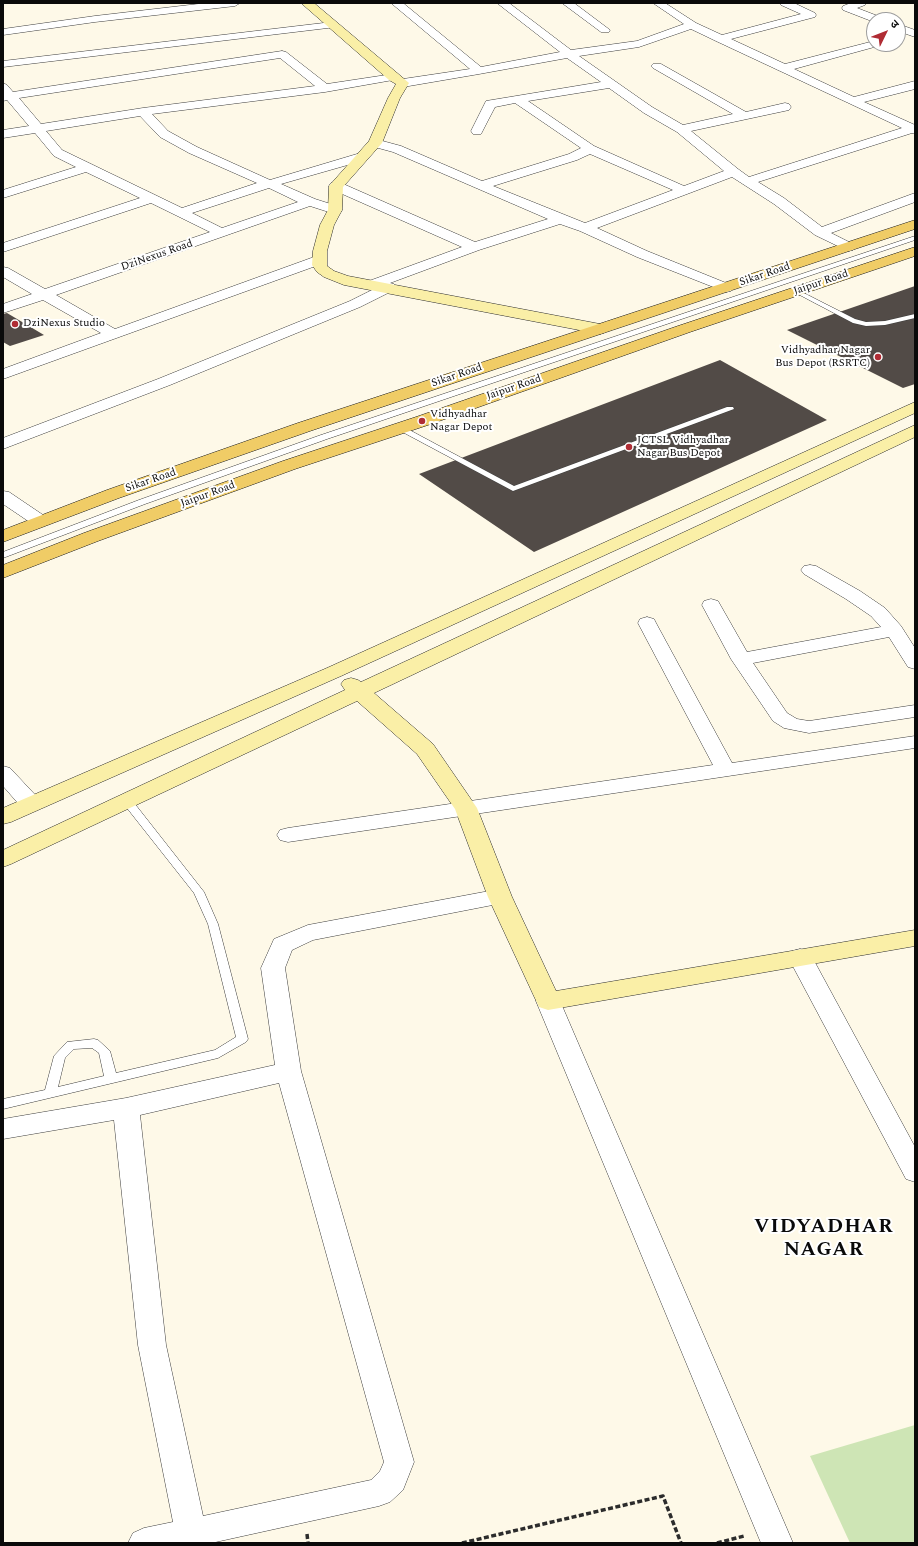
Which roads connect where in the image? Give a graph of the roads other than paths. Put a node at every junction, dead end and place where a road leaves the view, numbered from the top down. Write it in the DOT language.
graph roads {
  1 [pos="235,3"];
  2 [pos="307,3"];
  3 [pos="396,3"];
  4 [pos="502,3"];
  5 [pos="567,3"];
  6 [pos="658,3"];
  7 [pos="785,3"];
  8 [pos="861,3"];
  9 [pos="866,15"];
  10 [pos="332,25"];
  11 [pos="692,25"];
  12 [pos="605,30"];
  13 [pos="3,32"];
  14 [pos="720,39"];
  15 [pos="866,46"];
  16 [pos="569,54"];
  17 [pos="3,64"];
  18 [pos="657,66"];
  19 [pos="784,68"];
  20 [pos="479,71"];
  21 [pos="398,80"];
  22 [pos="612,84"];
  23 [pos="915,85"];
  24 [pos="325,88"];
  25 [pos="6,93"];
  26 [pos="518,100"];
  27 [pos="853,101"];
  28 [pos="785,107"];
  29 [pos="143,112"];
  30 [pos="745,116"];
  31 [pos="38,128"];
  32 [pos="681,129"];
  33 [pos="914,130"];
  34 [pos="477,131"];
  35 [pos="3,134"];
  36 [pos="375,143"];
  37 [pos="590,149"];
  38 [pos="361,157"];
  39 [pos="88,167"];
  40 [pos="732,172"];
  41 [pos="748,181"];
  42 [pos="269,184"];
  43 [pos="482,185"];
  44 [pos="336,186"];
  45 [pos="683,190"];
  46 [pos="4,193"];
  47 [pos="915,197"];
  48 [pos="152,199"];
  49 [pos="310,202"];
  50 [pos="335,210"];
  51 [pos="180,213"];
  52 [pos="560,219"];
  53 [pos="915,224"];
  54 [pos="585,228"];
  55 [pos="820,232"];
  56 [pos="222,233"];
  57 [pos="915,238"];
  58 [pos="474,247"];
  59 [pos="848,247"];
  60 [pos="3,248"];
  61 [pos="915,252"];
  62 [pos="319,260"];
  63 [pos="3,271"];
  64 [pos="381,286"];
  65 [pos="726,288"];
  66 [pos="796,291"];
  67 [pos="44,295"];
  68 [pos="3,309"];
  69 [pos="915,316"];
  70 [pos="600,329"];
  71 [pos="113,334"];
  72 [pos="3,374"];
  73 [pos="915,407"];
  74 [pos="730,408"];
  75 [pos="399,428"];
  76 [pos="915,430"];
  77 [pos="3,444"];
  78 [pos="3,496"];
  79 [pos="40,521"];
  80 [pos="3,536"];
  81 [pos="3,555"];
  82 [pos="810,570"];
  83 [pos="3,572"];
  84 [pos="710,605"];
  85 [pos="647,623"];
  86 [pos="894,630"];
  87 [pos="741,659"];
  88 [pos="915,663"];
  89 [pos="334,672"];
  90 [pos="361,691"];
  91 [pos="915,711"];
  92 [pos="915,742"];
  93 [pos="726,770"];
  94 [pos="3,773"];
  95 [pos="127,801"];
  96 [pos="31,804"];
  97 [pos="466,808"];
  98 [pos="3,817"];
  99 [pos="288,835"];
  100 [pos="3,860"];
  101 [pos="500,897"];
  102 [pos="915,938"];
  103 [pos="800,957"];
  104 [pos="548,1001"];
  105 [pos="288,1071"];
  106 [pos="111,1079"];
  107 [pos="50,1094"];
  108 [pos="3,1104"];
  109 [pos="126,1108"];
  110 [pos="3,1129"];
  111 [pos="915,1172"];
  112 [pos="191,1532"];
  113 [pos="144,1543"];
  114 [pos="777,1543"];
  1 -- 13 [label="street"];
  2 -- 10 [label="street"];
  3 -- 20 [label="street"];
  4 -- 16 [label="street"];
  5 -- 12 [label="street"];
  6 -- 11 [label="street"];
  7 -- 14 [label="street"];
  8 -- 9 [label="street"];
  10 -- 17 [label="street"];
  10 -- 21 [label="street"];
  11 -- 14 [label="street"];
  11 -- 16 [label="street"];
  14 -- 19 [label="street"];
  15 -- 19 [label="street"];
  16 -- 20 [label="street"];
  16 -- 22 [label="street"];
  18 -- 30 [label="street"];
  19 -- 27 [label="street"];
  20 -- 21 [label="street"];
  21 -- 24 [label="street"];
  21 -- 36 [label="street"];
  22 -- 26 [label="street"];
  22 -- 32 [label="street"];
  23 -- 27 [label="street"];
  24 -- 25 [label="street"];
  24 -- 29 [label="street"];
  25 -- 31 [label="street"];
  26 -- 34 [label="street"];
  26 -- 37 [label="street"];
  27 -- 33 [label="street"];
  28 -- 30 [label="street"];
  29 -- 31 [label="street"];
  29 -- 42 [label="street"];
  30 -- 32 [label="street"];
  31 -- 35 [label="street"];
  31 -- 39 [label="street"];
  32 -- 40 [label="street"];
  33 -- 41 [label="street"];
  36 -- 38 [label="street"];
  36 -- 43 [label="street"];
  37 -- 43 [label="street"];
  37 -- 45 [label="street"];
  38 -- 42 [label="street"];
  38 -- 44 [label="street"];
  39 -- 46 [label="street"];
  39 -- 48 [label="street"];
  40 -- 41 [label="street"];
  40 -- 45 [label="street"];
  41 -- 55 [label="street"];
  42 -- 49 [label="street"];
  42 -- 51 [label="street"];
  43 -- 52 [label="street"];
  44 -- 50 [label="street"];
  44 -- 58 [label="street"];
  45 -- 54 [label="street"];
  47 -- 55 [label="street"];
  48 -- 51 [label="street"];
  48 -- 60 [label="street"];
  49 -- 50 [label="street"];
  49 -- 56 [label="street, DziNexus Road"];
  50 -- 62 [label="street"];
  51 -- 56 [label="street"];
  52 -- 54 [label="street"];
  52 -- 58 [label="street"];
  53 -- 59 [label="main road, Sikar Road"];
  54 -- 65 [label="street"];
  55 -- 59 [label="street"];
  56 -- 67 [label="street, DziNexus Road"];
  57 -- 81 [label="lane"];
  58 -- 64 [label="street"];
  59 -- 65 [label="main road, Sikar Road"];
  61 -- 66 [label="main road, Jaipur Road"];
  62 -- 64 [label="street"];
  62 -- 71 [label="street"];
  63 -- 67 [label="street"];
  64 -- 70 [label="street"];
  64 -- 77 [label="street"];
  65 -- 70 [label="main road, Sikar Road"];
  66 -- 69 [label="lane"];
  66 -- 75 [label="main road, Jaipur Road"];
  67 -- 68 [label="street, DziNexus Road"];
  67 -- 71 [label="street"];
  70 -- 79 [label="main road, Sikar Road"];
  71 -- 72 [label="street"];
  73 -- 89 [label="street"];
  74 -- 75 [label="lane"];
  75 -- 83 [label="main road, Jaipur Road"];
  76 -- 90 [label="street"];
  78 -- 79 [label="street"];
  79 -- 80 [label="main road, Sikar Road"];
  82 -- 86 [label="street"];
  84 -- 87 [label="street"];
  85 -- 93 [label="street"];
  86 -- 87 [label="street"];
  86 -- 88 [label="street"];
  87 -- 91 [label="street"];
  89 -- 90 [label="street"];
  89 -- 96 [label="street"];
  90 -- 95 [label="street"];
  90 -- 97 [label="street"];
  92 -- 93 [label="street"];
  93 -- 97 [label="street"];
  94 -- 96 [label="street"];
  95 -- 100 [label="street"];
  95 -- 106 [label="lane"];
  96 -- 98 [label="street"];
  97 -- 99 [label="street"];
  97 -- 101 [label="street"];
  101 -- 104 [label="street"];
  101 -- 105 [label="street"];
  102 -- 103 [label="street"];
  103 -- 104 [label="street"];
  103 -- 111 [label="street"];
  104 -- 114 [label="street"];
  105 -- 109 [label="street"];
  105 -- 112 [label="street"];
  106 -- 107 [label="lane"];
  106 -- 107 [label="lane"];
  107 -- 108 [label="lane"];
  109 -- 110 [label="street"];
  109 -- 112 [label="street"];
  112 -- 113 [label="street"];
}
